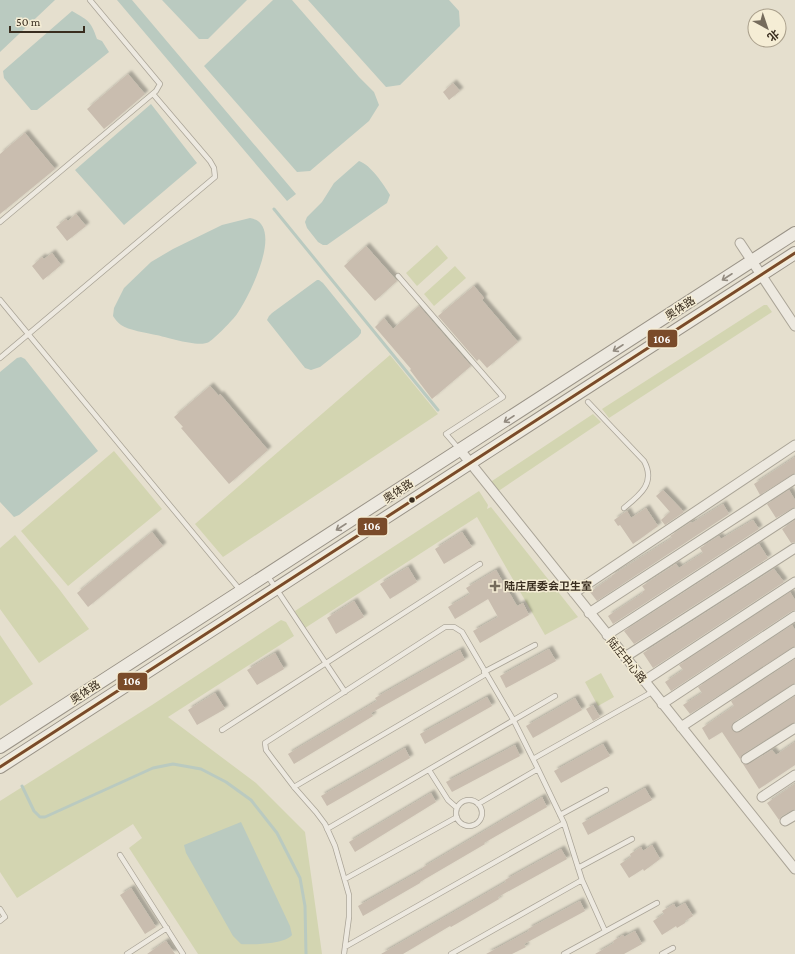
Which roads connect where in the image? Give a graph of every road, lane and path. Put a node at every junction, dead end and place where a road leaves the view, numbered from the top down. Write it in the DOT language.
graph roads {
  1 [pos="90,0"];
  2 [pos="153,94"];
  3 [pos="0,222"];
  4 [pos="795,233"];
  5 [pos="740,243"];
  6 [pos="795,252"];
  7 [pos="752,261"];
  8 [pos="761,274"];
  9 [pos="398,276"];
  10 [pos="0,300"];
  11 [pos="795,326"];
  12 [pos="28,334"];
  13 [pos="0,358"];
  14 [pos="588,402"];
  15 [pos="795,446"];
  16 [pos="460,450"];
  17 [pos="470,462"];
  18 [pos="795,479"];
  19 [pos="624,508"];
  20 [pos="795,513"];
  21 [pos="795,548"];
  22 [pos="480,564"];
  23 [pos="267,575"];
  24 [pos="795,582"];
  25 [pos="276,588"];
  26 [pos="242,591"];
  27 [pos="574,593"];
  28 [pos="590,613"];
  29 [pos="795,616"];
  30 [pos="607,635"];
  31 [pos="535,645"];
  32 [pos="795,652"];
  33 [pos="625,658"];
  34 [pos="326,663"];
  35 [pos="485,673"];
  36 [pos="644,680"];
  37 [pos="795,689"];
  38 [pos="345,692"];
  39 [pos="652,692"];
  40 [pos="555,696"];
  41 [pos="662,704"];
  42 [pos="514,721"];
  43 [pos="737,726"];
  44 [pos="681,727"];
  45 [pos="795,728"];
  46 [pos="222,730"];
  47 [pos="0,747"];
  48 [pos="533,759"];
  49 [pos="746,760"];
  50 [pos="0,767"];
  51 [pos="429,770"];
  52 [pos="538,770"];
  53 [pos="795,775"];
  54 [pos="294,787"];
  55 [pos="606,790"];
  56 [pos="762,797"];
  57 [pos="478,804"];
  58 [pos="457,808"];
  59 [pos="560,815"];
  60 [pos="795,815"];
  61 [pos="457,816"];
  62 [pos="785,821"];
  63 [pos="564,823"];
  64 [pos="327,829"];
  65 [pos="632,839"];
  66 [pos="120,855"];
  67 [pos="578,868"];
  68 [pos="795,869"];
  69 [pos="345,879"];
  70 [pos="582,880"];
  71 [pos="658,903"];
  72 [pos="0,909"];
  73 [pos="0,921"];
  74 [pos="167,928"];
  75 [pos="605,931"];
  76 [pos="345,947"];
  77 [pos="673,948"];
  78 [pos="127,954"];
  79 [pos="183,954"];
  80 [pos="344,954"];
  81 [pos="451,954"];
  82 [pos="564,954"];
  83 [pos="662,954"];
  1 -- 2 [label="lane"];
  2 -- 3 [label="lane"];
  2 -- 12 [label="lane"];
  4 -- 7 [label="main road, 奥体路"];
  5 -- 7 [label="street"];
  6 -- 8 [label="main road, 奥体路"];
  7 -- 8 [label="street"];
  7 -- 16 [label="main road, 奥体路, one-way"];
  8 -- 11 [label="street"];
  8 -- 17 [label="main road, 奥体路"];
  9 -- 16 [label="lane"];
  10 -- 12 [label="lane"];
  12 -- 13 [label="lane"];
  12 -- 26 [label="lane"];
  14 -- 19 [label="lane"];
  15 -- 27 [label="street"];
  16 -- 17 [label="street, 陆庄中心路"];
  16 -- 23 [label="main road, 奥体路, one-way"];
  17 -- 25 [label="main road, 奥体路"];
  17 -- 27 [label="street, 陆庄中心路"];
  18 -- 28 [label="street"];
  20 -- 30 [label="street"];
  21 -- 33 [label="street"];
  22 -- 34 [label="lane"];
  23 -- 25 [label="lane"];
  23 -- 26 [label="main road, 奥体路"];
  24 -- 36 [label="street"];
  25 -- 34 [label="lane"];
  25 -- 50 [label="main road, 奥体路"];
  26 -- 47 [label="main road, 奥体路"];
  27 -- 28 [label="street, 陆庄中心路"];
  28 -- 30 [label="street, 陆庄中心路"];
  29 -- 41 [label="street"];
  30 -- 33 [label="street, 陆庄中心路"];
  31 -- 35 [label="lane"];
  32 -- 44 [label="street"];
  33 -- 36 [label="street, 陆庄中心路"];
  34 -- 38 [label="lane"];
  34 -- 46 [label="lane"];
  35 -- 38 [label="lane"];
  35 -- 42 [label="lane"];
  35 -- 54 [label="lane"];
  36 -- 39 [label="street, 陆庄中心路"];
  37 -- 43 [label="street"];
  38 -- 54 [label="lane"];
  39 -- 41 [label="street, 陆庄中心路"];
  39 -- 48 [label="lane"];
  40 -- 42 [label="lane"];
  41 -- 44 [label="street, 陆庄中心路"];
  42 -- 48 [label="lane"];
  42 -- 51 [label="lane"];
  44 -- 68 [label="street, 陆庄中心路"];
  45 -- 49 [label="street"];
  48 -- 52 [label="lane"];
  51 -- 58 [label="lane"];
  51 -- 64 [label="lane"];
  52 -- 57 [label="lane"];
  52 -- 59 [label="lane"];
  53 -- 56 [label="street"];
  54 -- 64 [label="lane"];
  55 -- 59 [label="lane"];
  57 -- 58 [label="lane"];
  57 -- 61 [label="lane"];
  58 -- 61 [label="lane"];
  59 -- 63 [label="lane"];
  60 -- 62 [label="street"];
  61 -- 69 [label="lane"];
  63 -- 67 [label="lane"];
  63 -- 76 [label="lane"];
  64 -- 69 [label="lane"];
  65 -- 67 [label="lane"];
  66 -- 74 [label="lane"];
  67 -- 70 [label="lane"];
  69 -- 76 [label="lane"];
  70 -- 75 [label="lane"];
  70 -- 81 [label="lane"];
  71 -- 75 [label="lane"];
  72 -- 73 [label="lane"];
  74 -- 78 [label="lane"];
  74 -- 79 [label="lane"];
  75 -- 82 [label="lane"];
  76 -- 80 [label="lane"];
  77 -- 83 [label="lane"];
}
